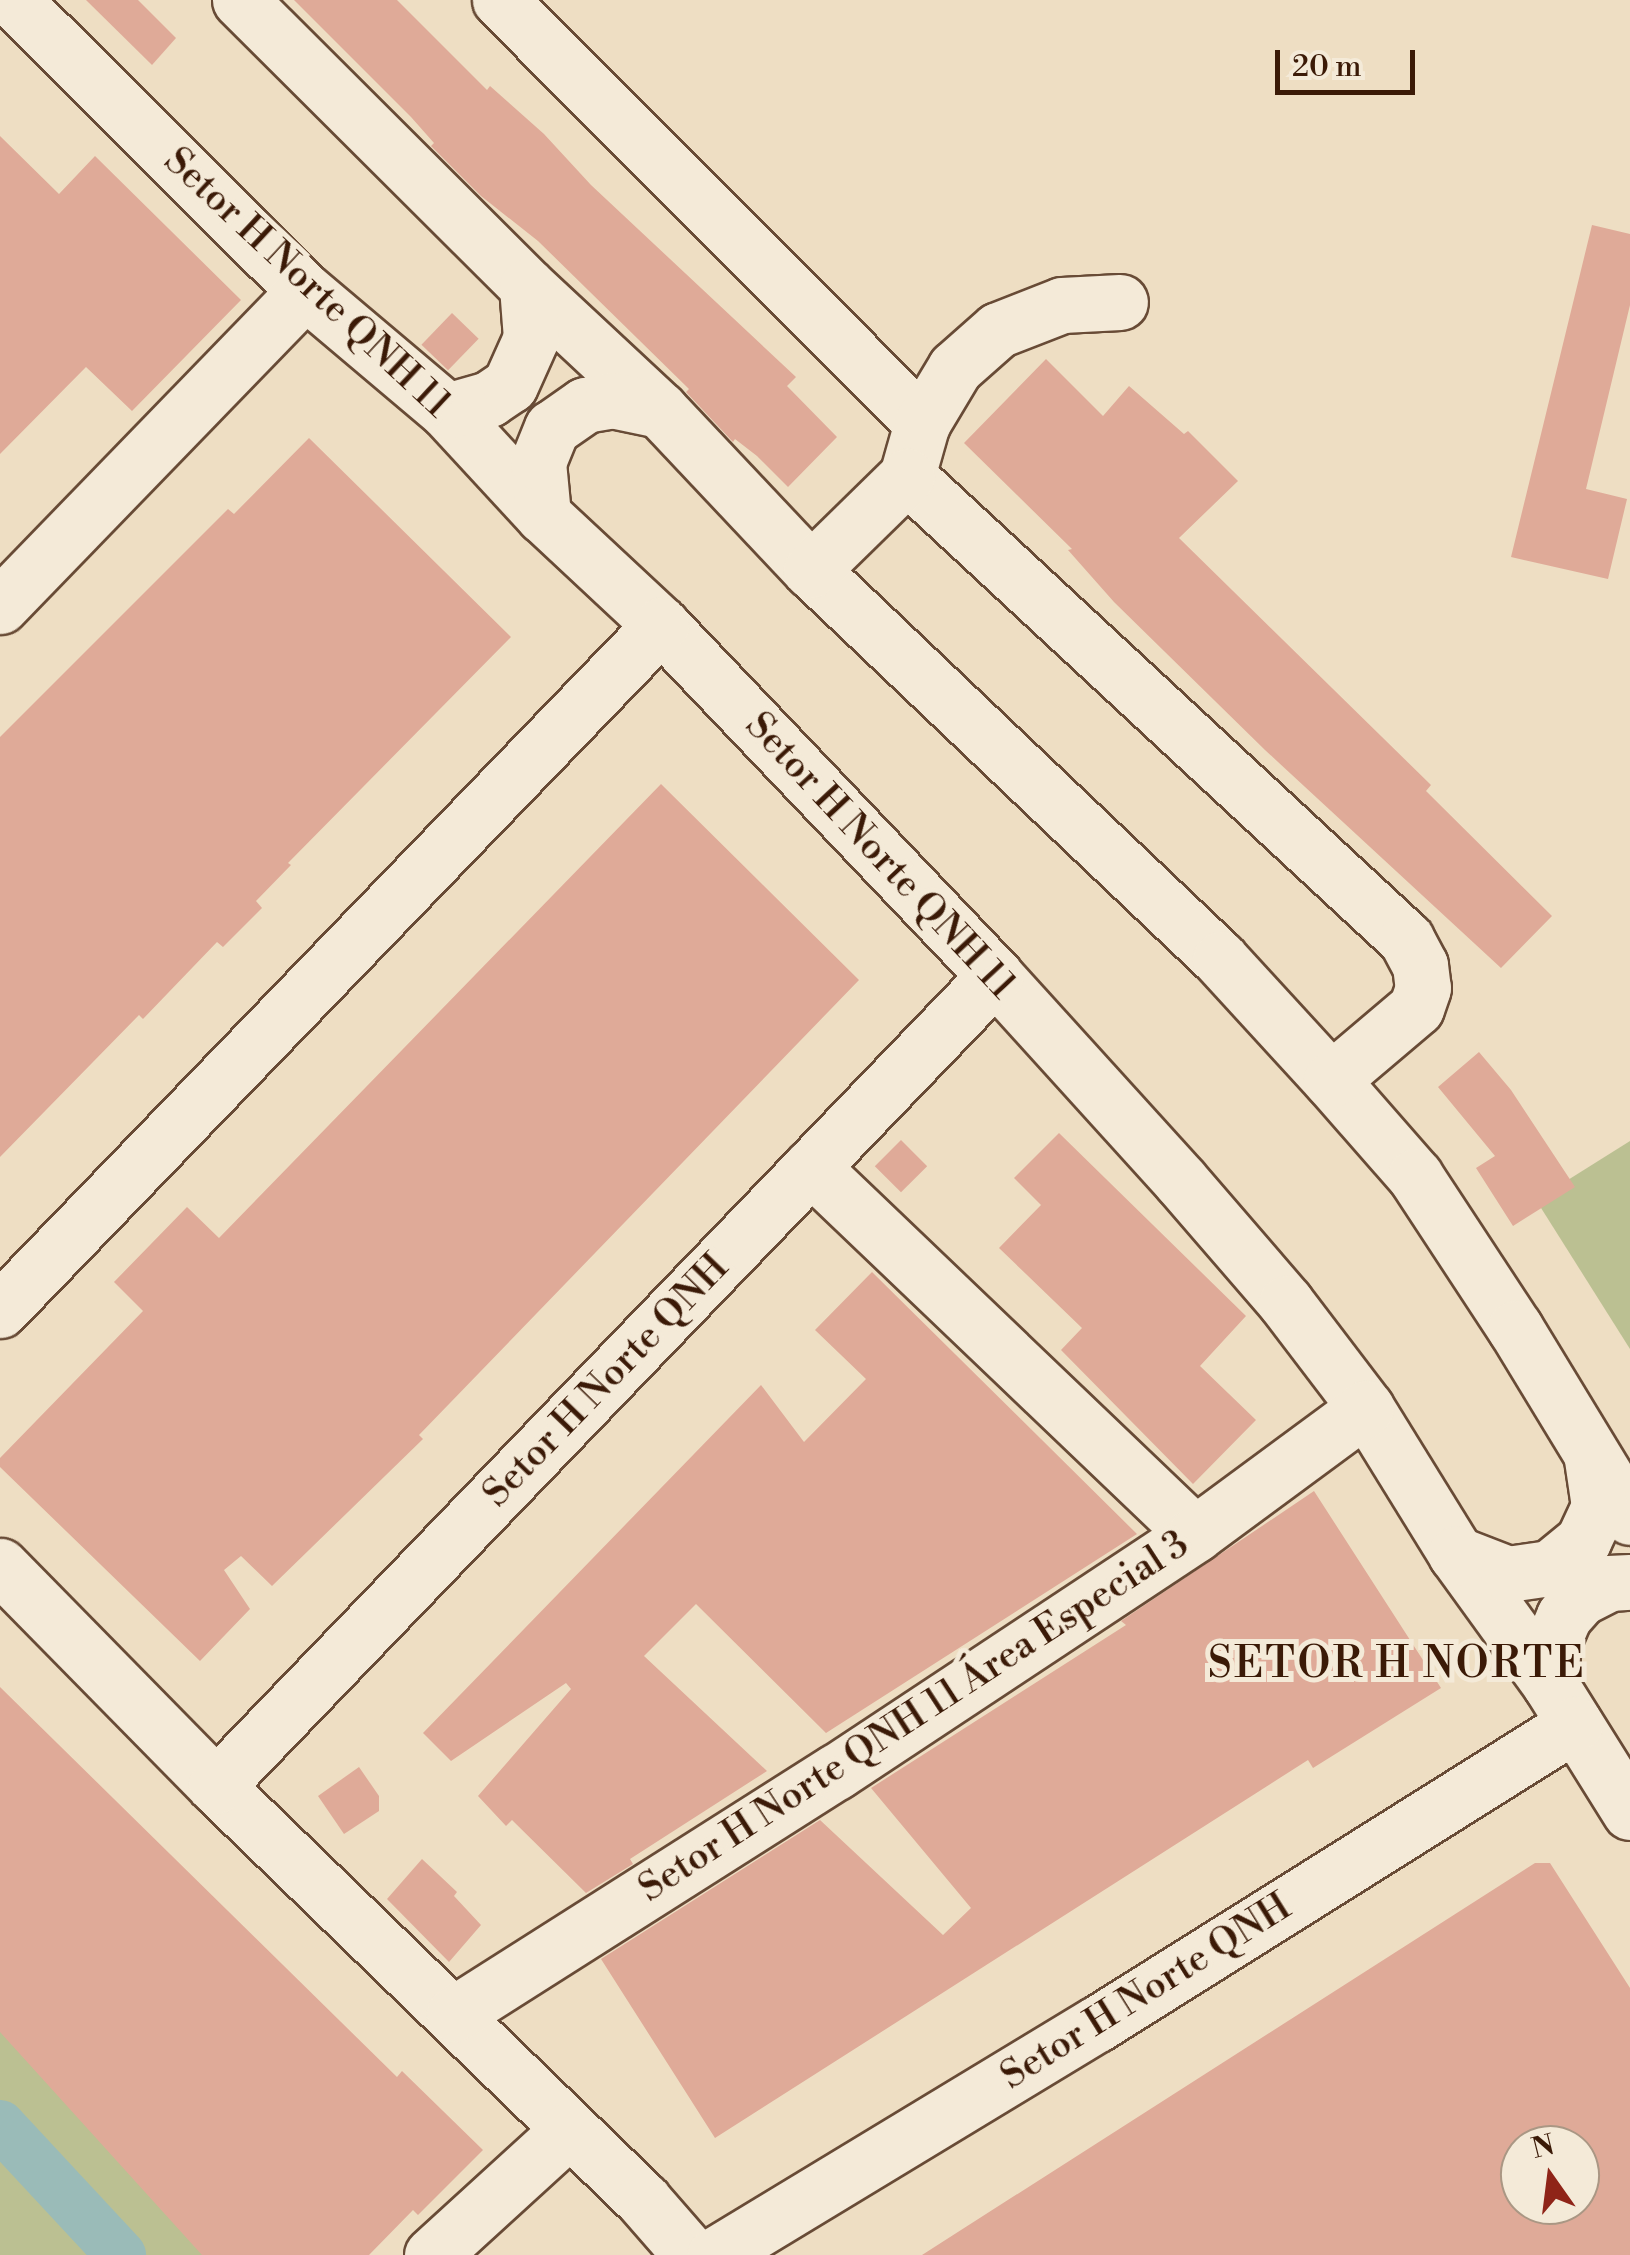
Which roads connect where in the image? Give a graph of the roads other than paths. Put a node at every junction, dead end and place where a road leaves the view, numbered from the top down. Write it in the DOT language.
graph roads {
  1 [pos="13,0"];
  2 [pos="240,0"];
  3 [pos="500,0"];
  4 [pos="527,286"];
  5 [pos="305,291"];
  6 [pos="1120,302"];
  7 [pos="660,410"];
  8 [pos="447,412"];
  9 [pos="922,423"];
  10 [pos="907,476"];
  11 [pos="543,515"];
  12 [pos="811,570"];
  13 [pos="0,606"];
  14 [pos="662,625"];
  15 [pos="995,976"];
  16 [pos="1331,1080"];
  17 [pos="811,1167"];
  18 [pos="0,1310"];
  19 [pos="1366,1408"];
  20 [pos="1592,1460"];
  21 [pos="1630,1516"];
  22 [pos="1195,1534"];
  23 [pos="1456,1554"];
  24 [pos="0,1566"];
  25 [pos="1630,1582"];
  26 [pos="1562,1704"];
  27 [pos="216,1786"];
  28 [pos="1630,1812"];
  29 [pos="454,2014"];
  30 [pos="569,2130"];
  31 [pos="663,2245"];
  32 [pos="432,2255"];
  33 [pos="715,2255"];
  1 -- 5 [label="street, Setor H Norte QNH 11"];
  2 -- 4 [label="street"];
  3 -- 9 [label="street"];
  4 -- 7 [label="street"];
  4 -- 8 [label="street"];
  5 -- 8 [label="street, Setor H Norte QNH 11"];
  5 -- 13 [label="street"];
  6 -- 9 [label="street"];
  7 -- 11 [label="street"];
  7 -- 12 [label="street"];
  8 -- 11 [label="street, Setor H Norte QNH 11"];
  9 -- 10 [label="street"];
  10 -- 12 [label="street"];
  10 -- 16 [label="street"];
  11 -- 14 [label="street, Setor H Norte QNH 11"];
  12 -- 16 [label="street"];
  14 -- 15 [label="street, Setor H Norte QNH 11"];
  14 -- 18 [label="street"];
  15 -- 17 [label="street, Setor H Norte QNH"];
  15 -- 19 [label="street, Setor H Norte QNH 11"];
  16 -- 20 [label="street"];
  17 -- 22 [label="street"];
  17 -- 27 [label="street, Setor H Norte QNH"];
  19 -- 22 [label="street, Setor H Norte QNH 11 Área Especial 3"];
  19 -- 23 [label="street, Setor H Norte QNH 11"];
  20 -- 21 [label="street"];
  20 -- 23 [label="street"];
  22 -- 29 [label="street, Setor H Norte QNH 11 Área Especial 3"];
  23 -- 26 [label="street, Setor H Norte QNH 11"];
  24 -- 27 [label="street"];
  25 -- 26 [label="street"];
  26 -- 28 [label="street, Setor H Norte QNH 11"];
  26 -- 33 [label="street, Setor H Norte QNH"];
  27 -- 29 [label="street"];
  29 -- 30 [label="street"];
  30 -- 31 [label="street"];
  30 -- 32 [label="street"];
}
